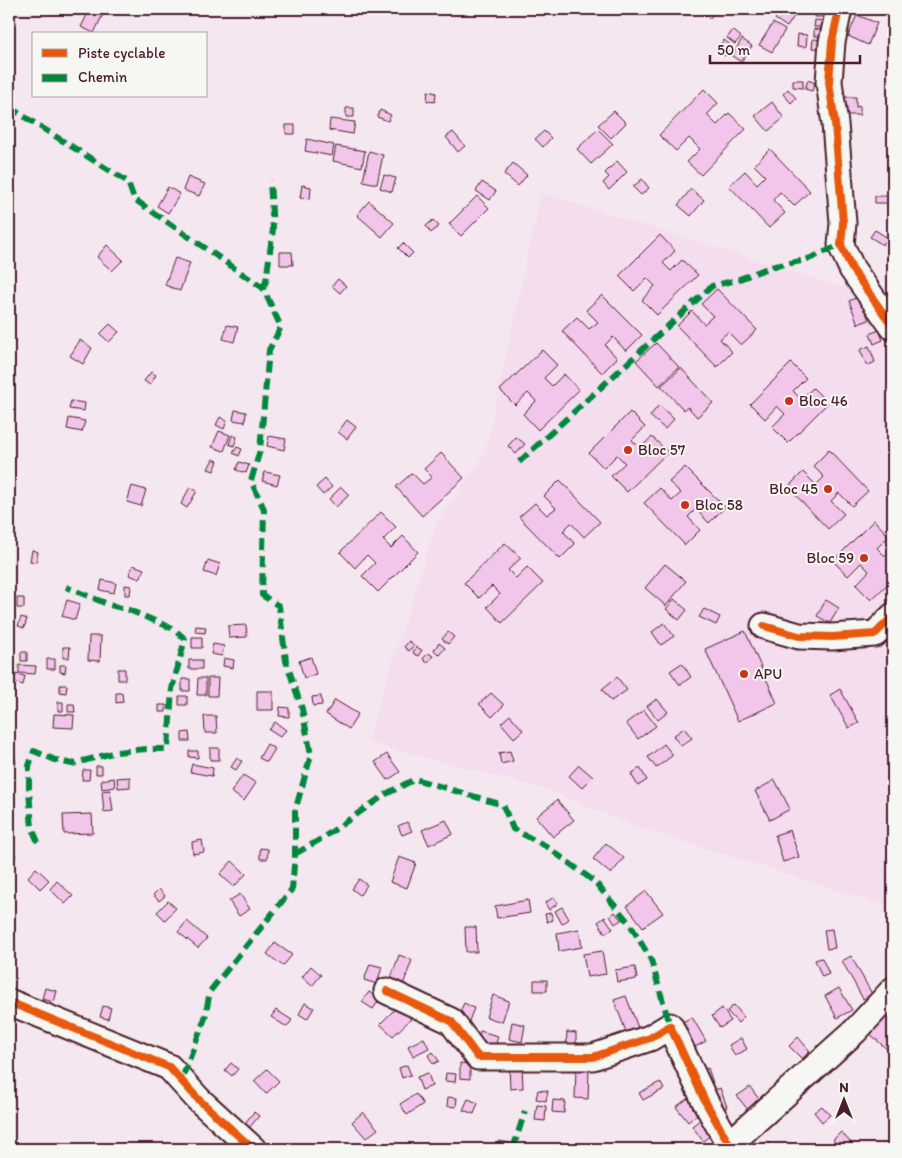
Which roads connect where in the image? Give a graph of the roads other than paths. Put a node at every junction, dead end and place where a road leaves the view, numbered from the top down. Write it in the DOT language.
graph roads {
  1 [pos="839,9"];
  2 [pos="893,327"];
  3 [pos="893,616"];
  4 [pos="764,626"];
  5 [pos="893,990"];
  6 [pos="387,991"];
  7 [pos="9,1002"];
  8 [pos="726,1147"];
  9 [pos="253,1149"];
  1 -- 2 [label="street"];
  3 -- 4 [label="street"];
  5 -- 8 [label="street"];
  6 -- 8 [label="street"];
  7 -- 9 [label="street"];
}
